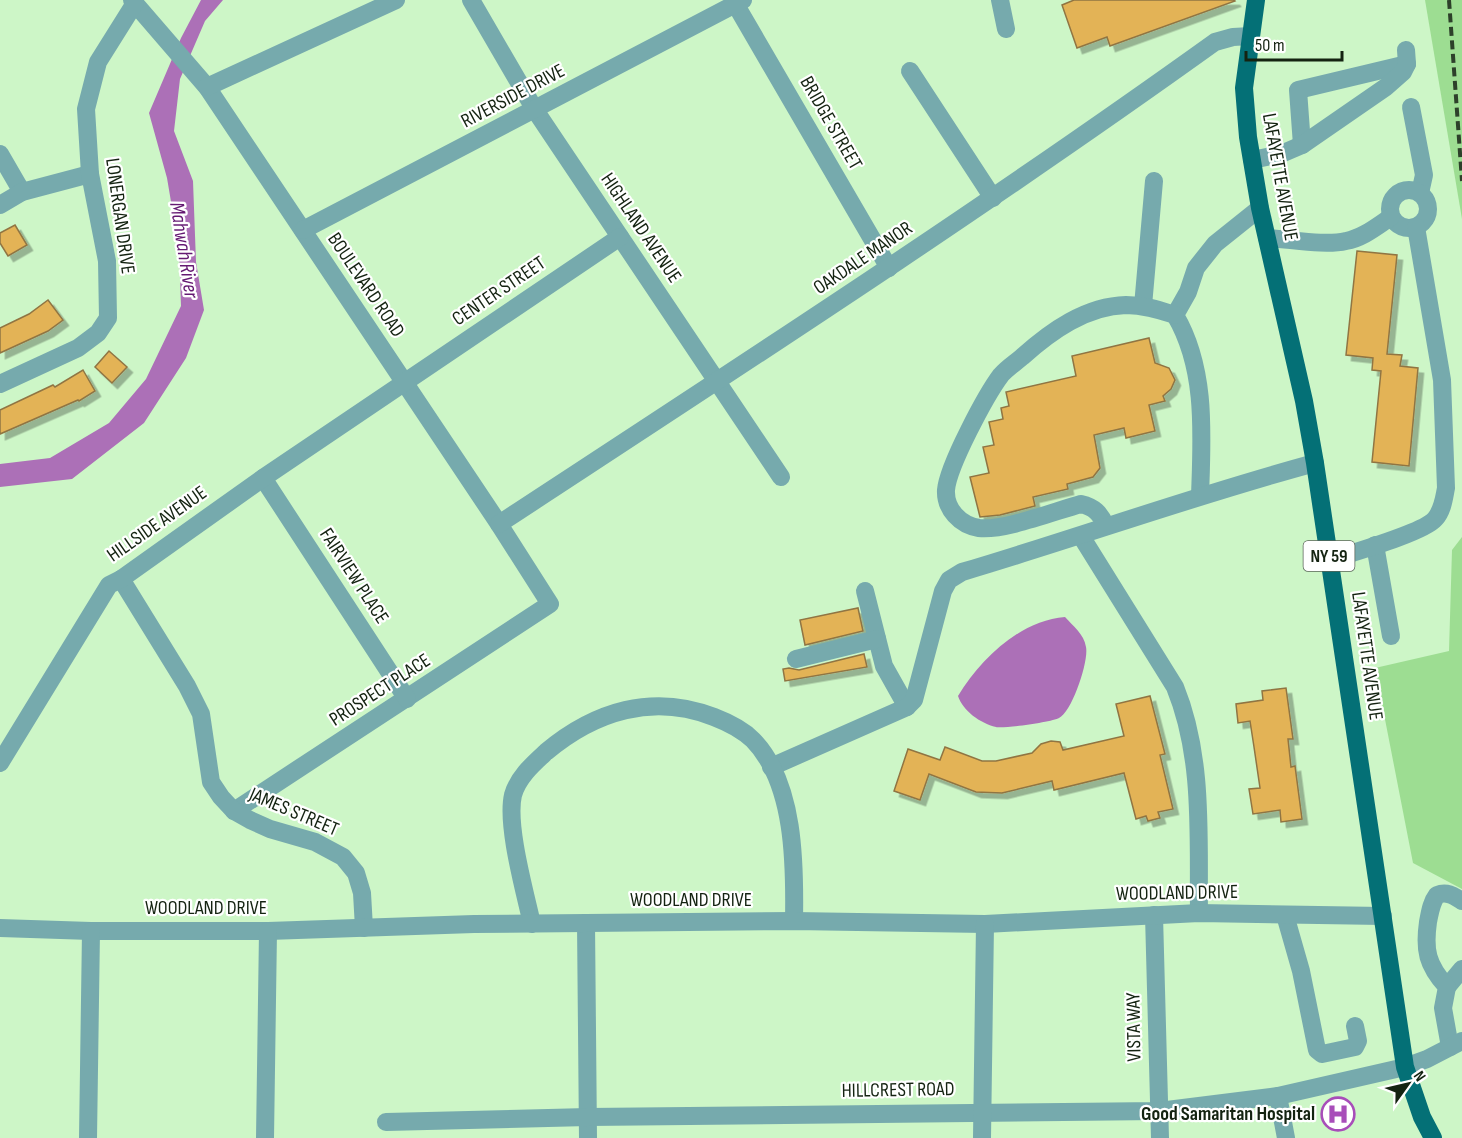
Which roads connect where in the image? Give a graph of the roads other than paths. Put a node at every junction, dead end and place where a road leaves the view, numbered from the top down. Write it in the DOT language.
graph roads {
  1 [pos="396,0"];
  2 [pos="471,0"];
  3 [pos="1000,0"];
  4 [pos="1256,0"];
  5 [pos="737,1"];
  6 [pos="133,2"];
  7 [pos="1006,28"];
  8 [pos="1251,36"];
  9 [pos="910,71"];
  10 [pos="207,87"];
  11 [pos="1411,107"];
  12 [pos="535,110"];
  13 [pos="1302,145"];
  14 [pos="0,154"];
  15 [pos="1252,160"];
  16 [pos="90,174"];
  17 [pos="1154,181"];
  18 [pos="22,192"];
  19 [pos="1420,193"];
  20 [pos="993,198"];
  21 [pos="0,205"];
  22 [pos="1260,208"];
  23 [pos="1390,217"];
  24 [pos="1416,227"];
  25 [pos="303,230"];
  26 [pos="620,237"];
  27 [pos="1267,238"];
  28 [pos="889,268"];
  29 [pos="1143,306"];
  30 [pos="1175,315"];
  31 [pos="717,381"];
  32 [pos="404,382"];
  33 [pos="0,384"];
  34 [pos="1315,463"];
  35 [pos="782,477"];
  36 [pos="262,478"];
  37 [pos="1200,496"];
  38 [pos="499,524"];
  39 [pos="1106,525"];
  40 [pos="1081,536"];
  41 [pos="1375,545"];
  42 [pos="1330,560"];
  43 [pos="121,579"];
  44 [pos="865,591"];
  45 [pos="550,604"];
  46 [pos="1391,636"];
  47 [pos="878,639"];
  48 [pos="796,659"];
  49 [pos="407,699"];
  50 [pos="907,708"];
  51 [pos="0,764"];
  52 [pos="771,767"];
  53 [pos="234,811"];
  54 [pos="1462,901"];
  55 [pos="1199,913"];
  56 [pos="1154,915"];
  57 [pos="1285,915"];
  58 [pos="1383,916"];
  59 [pos="794,921"];
  60 [pos="586,923"];
  61 [pos="532,924"];
  62 [pos="985,924"];
  63 [pos="0,928"];
  64 [pos="364,928"];
  65 [pos="91,931"];
  66 [pos="268,931"];
  67 [pos="1462,969"];
  68 [pos="1447,987"];
  69 [pos="1355,1026"];
  70 [pos="1456,1044"];
  71 [pos="1405,1067"];
  72 [pos="1278,1096"];
  73 [pos="1159,1111"];
  74 [pos="982,1112"];
  75 [pos="588,1117"];
  76 [pos="386,1122"];
  77 [pos="88,1138"];
  78 [pos="265,1138"];
  79 [pos="588,1138"];
  80 [pos="982,1138"];
  81 [pos="1160,1138"];
  82 [pos="1286,1138"];
  83 [pos="1433,1138"];
  1 -- 10 [label="street"];
  2 -- 12 [label="street, HIGHLAND AVENUE"];
  3 -- 7 [label="street"];
  4 -- 8 [label="main road, LAFAYETTE AVENUE / NY 59"];
  5 -- 12 [label="street, RIVERSIDE DRIVE"];
  5 -- 28 [label="street, BRIDGE STREET"];
  6 -- 10 [label="street, BOULEVARD ROAD"];
  6 -- 16 [label="street, LONERGAN DRIVE"];
  8 -- 15 [label="main road, LAFAYETTE AVENUE / NY 59"];
  8 -- 20 [label="street, OAKDALE MANOR"];
  9 -- 20 [label="street"];
  10 -- 25 [label="street, BOULEVARD ROAD"];
  11 -- 19 [label="street"];
  12 -- 25 [label="street, RIVERSIDE DRIVE"];
  12 -- 26 [label="street, HIGHLAND AVENUE"];
  13 -- 13 [label="street"];
  13 -- 15 [label="street"];
  14 -- 18 [label="street"];
  15 -- 22 [label="main road, LAFAYETTE AVENUE / NY 59"];
  16 -- 18 [label="street"];
  16 -- 33 [label="street, LONERGAN DRIVE"];
  17 -- 29 [label="street"];
  18 -- 21 [label="street"];
  19 -- 23 [label="street"];
  19 -- 24 [label="street"];
  20 -- 28 [label="street, OAKDALE MANOR"];
  22 -- 27 [label="main road, LAFAYETTE AVENUE / NY 59"];
  22 -- 30 [label="street"];
  23 -- 24 [label="street"];
  23 -- 27 [label="street"];
  24 -- 41 [label="street"];
  25 -- 32 [label="street, BOULEVARD ROAD"];
  26 -- 31 [label="street, HIGHLAND AVENUE"];
  26 -- 32 [label="street, CENTER STREET"];
  27 -- 34 [label="main road, LAFAYETTE AVENUE / NY 59"];
  28 -- 31 [label="street, OAKDALE MANOR"];
  29 -- 30 [label="street"];
  29 -- 39 [label="street"];
  30 -- 37 [label="street"];
  31 -- 35 [label="street, HIGHLAND AVENUE"];
  31 -- 38 [label="street, OAKDALE MANOR"];
  32 -- 36 [label="street, HILLSIDE AVENUE"];
  32 -- 38 [label="street, BOULEVARD ROAD"];
  34 -- 37 [label="street"];
  34 -- 42 [label="main road, LAFAYETTE AVENUE / NY 59"];
  36 -- 43 [label="street, HILLSIDE AVENUE"];
  36 -- 49 [label="street, FAIRVIEW PLACE"];
  37 -- 39 [label="street"];
  38 -- 45 [label="street, BOULEVARD ROAD"];
  39 -- 40 [label="street"];
  40 -- 50 [label="street"];
  40 -- 55 [label="street"];
  41 -- 42 [label="street"];
  41 -- 46 [label="street"];
  42 -- 58 [label="main road, LAFAYETTE AVENUE / NY 59"];
  43 -- 51 [label="street, HILLSIDE AVENUE"];
  43 -- 53 [label="street, JAMES STREET"];
  44 -- 47 [label="street"];
  45 -- 49 [label="street, PROSPECT PLACE"];
  47 -- 48 [label="street"];
  47 -- 50 [label="street"];
  49 -- 53 [label="street, PROSPECT PLACE"];
  50 -- 52 [label="street"];
  52 -- 59 [label="street"];
  52 -- 61 [label="street"];
  53 -- 64 [label="street, JAMES STREET"];
  54 -- 68 [label="street"];
  55 -- 56 [label="street, WOODLAND DRIVE"];
  55 -- 57 [label="street, WOODLAND DRIVE"];
  56 -- 62 [label="street, WOODLAND DRIVE"];
  56 -- 73 [label="street, VISTA WAY"];
  57 -- 58 [label="street, WOODLAND DRIVE"];
  57 -- 69 [label="street"];
  58 -- 71 [label="main road, LAFAYETTE AVENUE / NY 59"];
  59 -- 60 [label="street, WOODLAND DRIVE"];
  59 -- 62 [label="street, WOODLAND DRIVE"];
  60 -- 61 [label="street, WOODLAND DRIVE"];
  60 -- 75 [label="street"];
  61 -- 64 [label="street, WOODLAND DRIVE"];
  62 -- 74 [label="street"];
  63 -- 65 [label="street, WOODLAND DRIVE"];
  64 -- 66 [label="street, WOODLAND DRIVE"];
  65 -- 66 [label="street, WOODLAND DRIVE"];
  65 -- 77 [label="street"];
  66 -- 78 [label="street"];
  67 -- 68 [label="street"];
  68 -- 70 [label="street"];
  70 -- 71 [label="street, HILLCREST ROAD"];
  71 -- 72 [label="street, HILLCREST ROAD"];
  71 -- 83 [label="main road, LAFAYETTE AVENUE / NY 59"];
  72 -- 73 [label="street, HILLCREST ROAD"];
  72 -- 82 [label="street"];
  73 -- 74 [label="street, HILLCREST ROAD"];
  73 -- 81 [label="street, VISTA WAY"];
  74 -- 75 [label="street, HILLCREST ROAD"];
  74 -- 80 [label="street"];
  75 -- 76 [label="street, HILLCREST ROAD"];
  75 -- 79 [label="street"];
}
